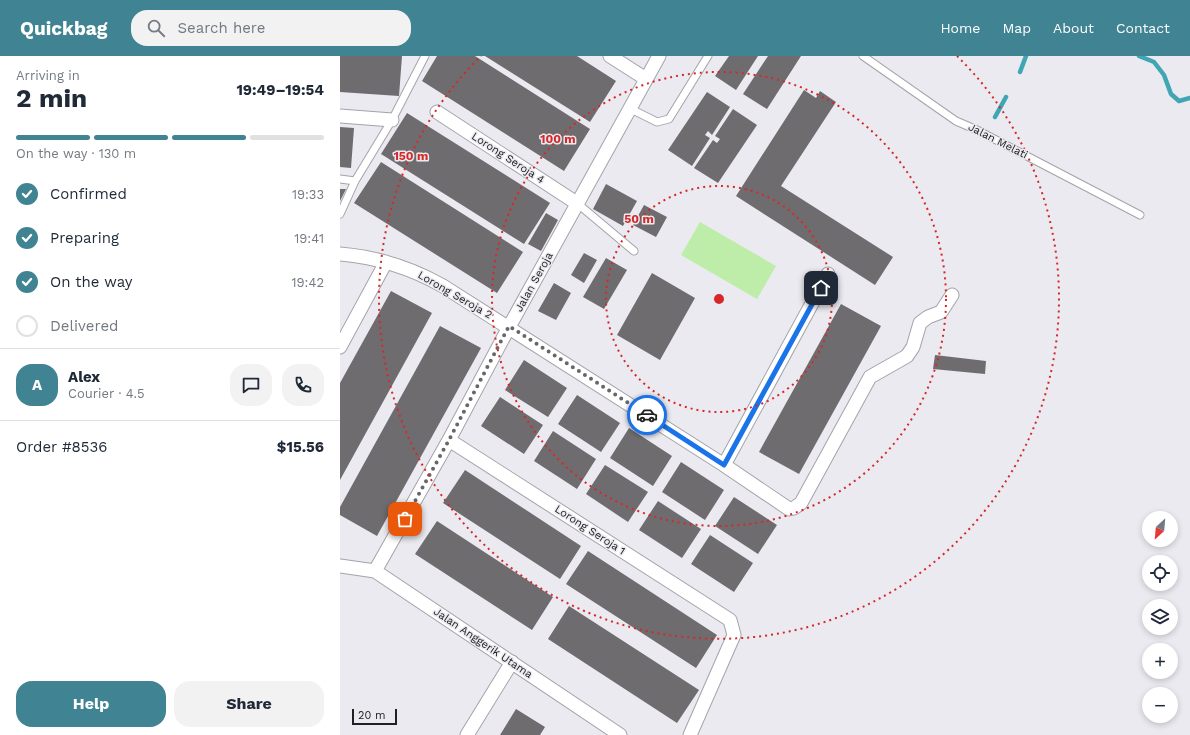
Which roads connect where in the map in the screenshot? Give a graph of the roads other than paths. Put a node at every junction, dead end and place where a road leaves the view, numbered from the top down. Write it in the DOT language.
graph roads {
  1 [pos="425,56"];
  2 [pos="610,56"];
  3 [pos="659,56"];
  4 [pos="708,56"];
  5 [pos="863,56"];
  6 [pos="646,79"];
  7 [pos="631,109"];
  8 [pos="437,112"];
  9 [pos="340,116"];
  10 [pos="392,120"];
  11 [pos="340,179"];
  12 [pos="355,181"];
  13 [pos="578,204"];
  14 [pos="340,214"];
  15 [pos="1140,215"];
  16 [pos="634,251"];
  17 [pos="340,254"];
  18 [pos="386,262"];
  19 [pos="828,274"];
  20 [pos="952,295"];
  21 [pos="509,326"];
  22 [pos="340,347"];
  23 [pos="449,440"];
  24 [pos="724,465"];
  25 [pos="340,566"];
  26 [pos="375,572"];
  27 [pos="512,662"];
  28 [pos="466,735"];
  29 [pos="620,735"];
  30 [pos="690,735"];
  1 -- 10 [label="lane"];
  2 -- 6 [label="street"];
  3 -- 6 [label="street, Jalan Seroja"];
  4 -- 7 [label="lane"];
  5 -- 15 [label="lane, Jalan Melati"];
  6 -- 7 [label="street, Jalan Seroja"];
  7 -- 13 [label="street, Jalan Seroja"];
  8 -- 13 [label="street, Lorong Seroja 4"];
  9 -- 10 [label="street"];
  10 -- 12 [label="lane"];
  11 -- 12 [label="lane"];
  12 -- 14 [label="lane"];
  13 -- 16 [label="lane"];
  13 -- 21 [label="street, Jalan Seroja"];
  17 -- 18 [label="street, Lorong Seroja 2"];
  18 -- 21 [label="street, Lorong Seroja 2"];
  18 -- 22 [label="street"];
  19 -- 24 [label="street"];
  20 -- 24 [label="street, Lorong Seroja 2"];
  21 -- 23 [label="street, Jalan Seroja"];
  21 -- 24 [label="street, Lorong Seroja 2"];
  23 -- 26 [label="street, Jalan Seroja"];
  23 -- 30 [label="street, Lorong Seroja 1"];
  25 -- 26 [label="street, Jalan Anggerik Utama"];
  26 -- 27 [label="street, Jalan Anggerik Utama"];
  27 -- 28 [label="street"];
  27 -- 29 [label="street, Jalan Anggerik Utama"];
}
